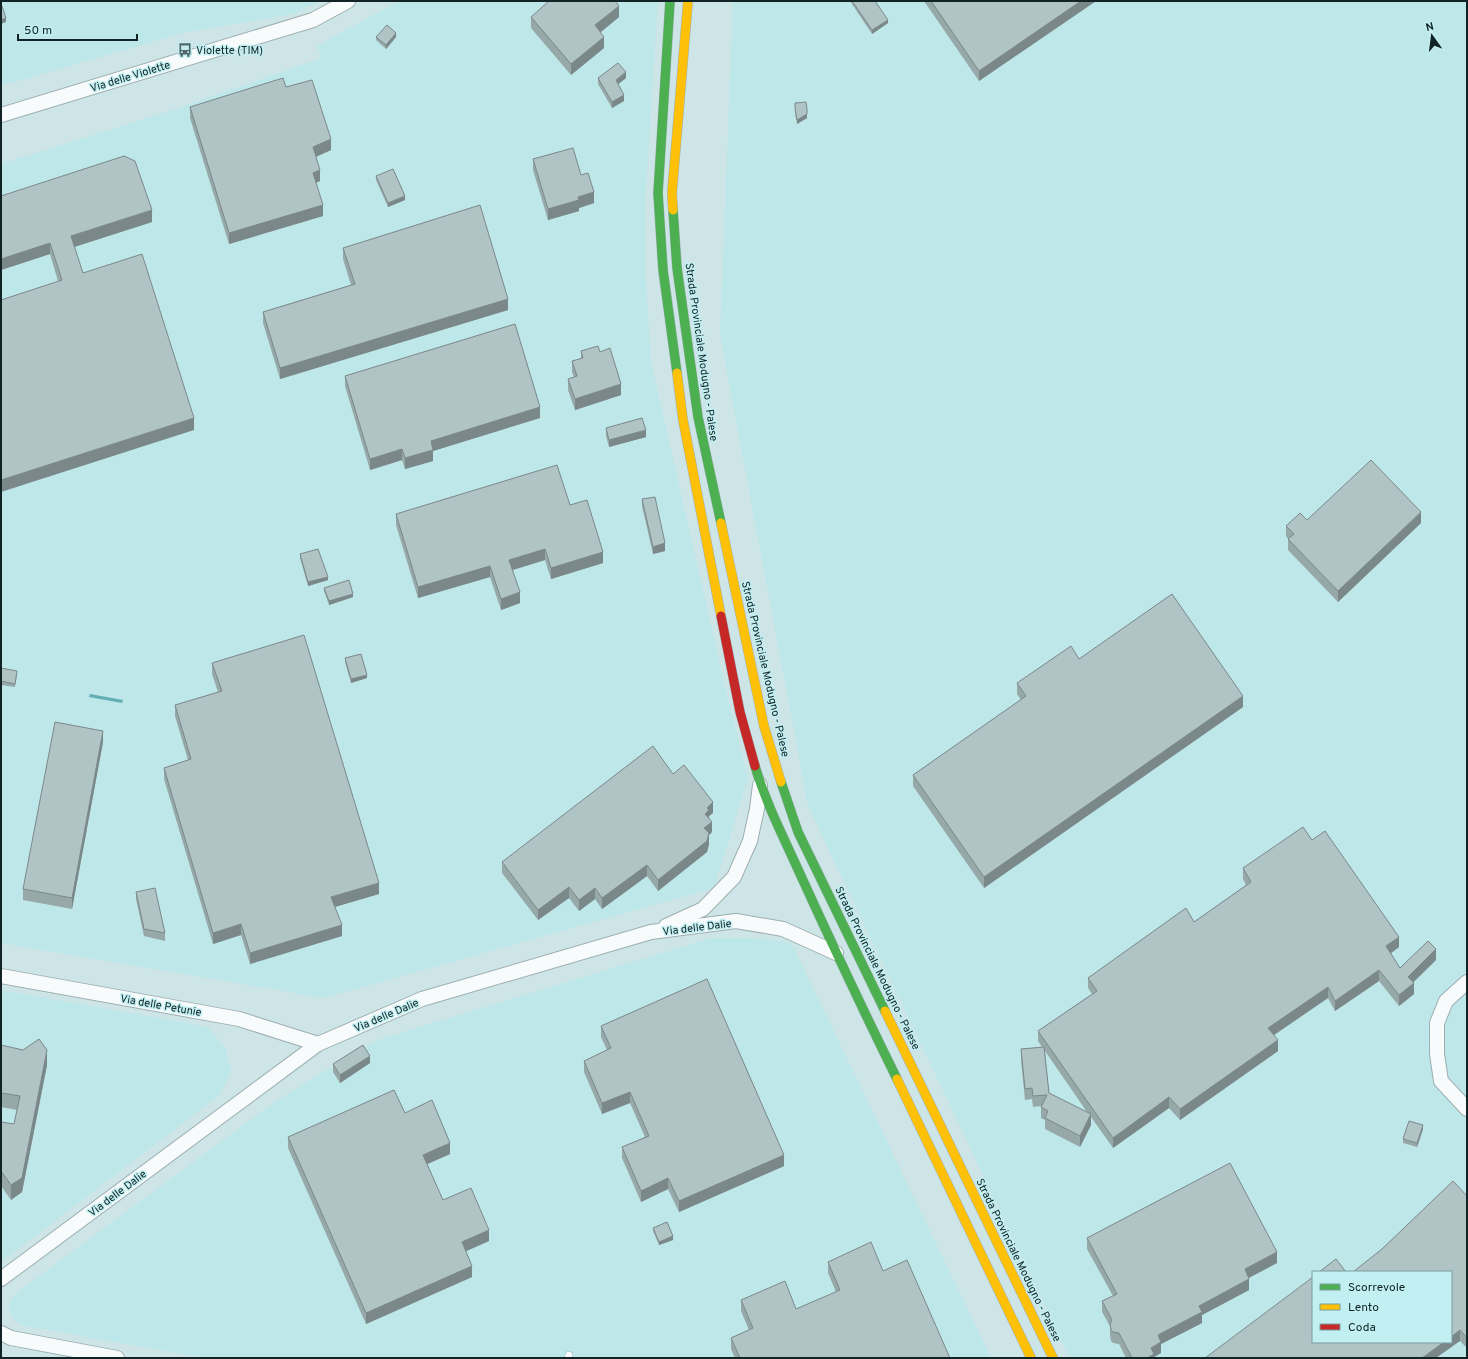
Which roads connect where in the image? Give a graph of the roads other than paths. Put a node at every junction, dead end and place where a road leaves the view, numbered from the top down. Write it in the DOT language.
graph roads {
  1 [pos="348,1"];
  2 [pos="670,1"];
  3 [pos="688,1"];
  4 [pos="1,115"];
  5 [pos="760,784"];
  6 [pos="651,932"];
  7 [pos="836,953"];
  8 [pos="1,976"];
  9 [pos="1467,982"];
  10 [pos="318,1044"];
  11 [pos="1467,1109"];
  12 [pos="1,1279"];
  13 [pos="1,1332"];
  14 [pos="117,1358"];
  15 [pos="1031,1358"];
  16 [pos="1053,1358"];
  1 -- 4 [label="street, Via delle Violette"];
  2 -- 5 [label="main road"];
  3 -- 16 [label="main road, Strada Provinciale Modugno - Palese"];
  5 -- 6 [label="street"];
  5 -- 7 [label="main road"];
  6 -- 7 [label="street, Via delle Dalie"];
  6 -- 10 [label="street, Via delle Dalie"];
  7 -- 15 [label="main road"];
  8 -- 10 [label="street, Via delle Petunie"];
  9 -- 11 [label="street"];
  10 -- 12 [label="street, Via delle Dalie"];
  13 -- 14 [label="street"];
}
